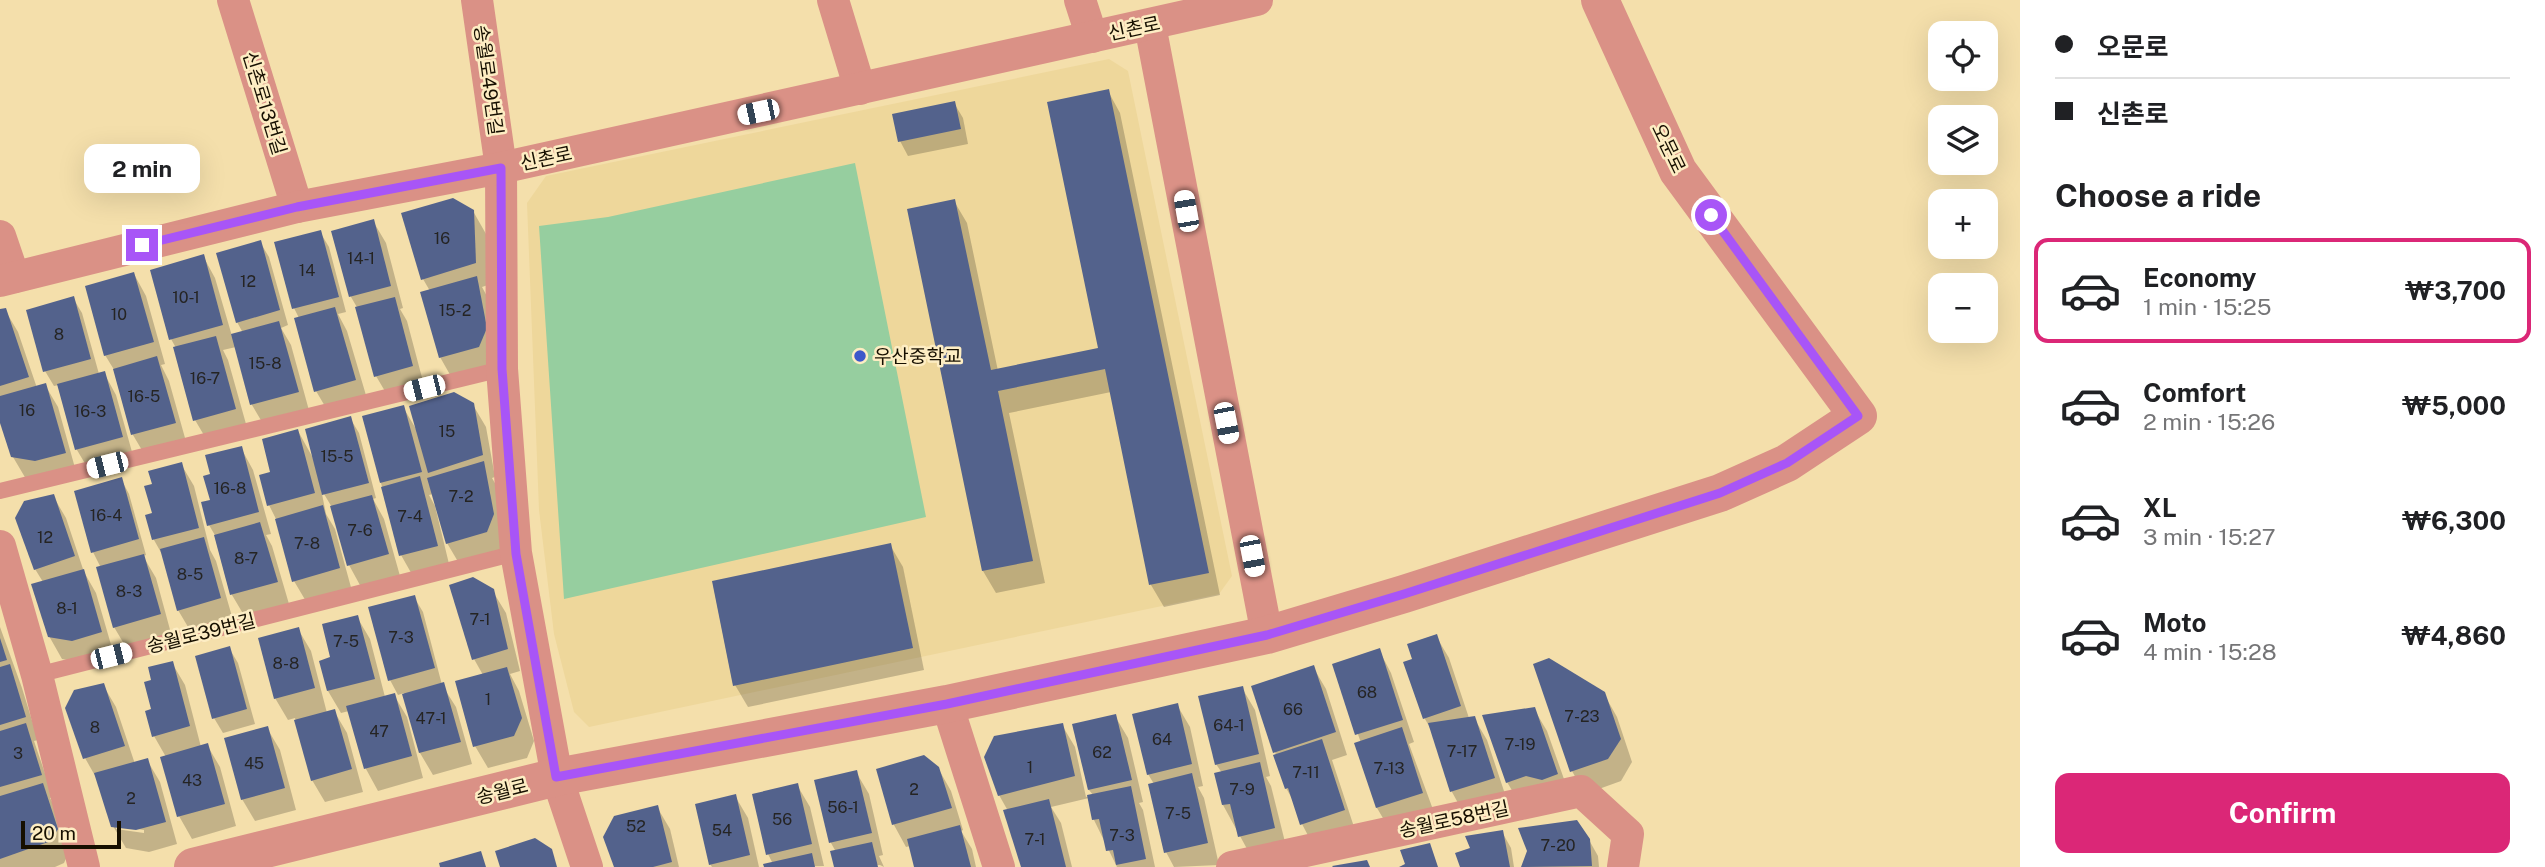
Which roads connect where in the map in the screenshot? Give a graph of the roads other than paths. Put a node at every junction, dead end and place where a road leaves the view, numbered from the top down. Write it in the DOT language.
graph roads {
  1 [pos="233,0"];
  2 [pos="477,0"];
  3 [pos="833,0"];
  4 [pos="1080,0"];
  5 [pos="1257,0"];
  6 [pos="1600,0"];
  7 [pos="1150,25"];
  8 [pos="1092,37"];
  9 [pos="860,89"];
  10 [pos="501,168"];
  11 [pos="297,207"];
  12 [pos="0,236"];
  13 [pos="7,279"];
  14 [pos="502,369"];
  15 [pos="0,491"];
  16 [pos="0,546"];
  17 [pos="516,554"];
  18 [pos="1267,635"];
  19 [pos="37,674"];
  20 [pos="947,704"];
  21 [pos="556,777"];
  22 [pos="84,867"];
  23 [pos="193,867"];
  24 [pos="587,867"];
  25 [pos="999,867"];
  26 [pos="1232,867"];
  27 [pos="1623,867"];
  1 -- 11 [label="street, 신촌로13번길"];
  2 -- 10 [label="street, 송월로49번길"];
  3 -- 9 [label="street"];
  4 -- 8 [label="street, 신촌로"];
  5 -- 7 [label="street, 신촌로"];
  6 -- 18 [label="street, 오문로"];
  7 -- 8 [label="street, 신촌로"];
  7 -- 18 [label="street"];
  8 -- 9 [label="street, 신촌로"];
  9 -- 10 [label="street, 신촌로"];
  10 -- 11 [label="street, 신촌로"];
  10 -- 14 [label="street, 송월로49번길"];
  11 -- 13 [label="street, 신촌로"];
  12 -- 13 [label="street"];
  14 -- 15 [label="lane"];
  14 -- 17 [label="street, 송월로49번길"];
  16 -- 19 [label="street"];
  17 -- 19 [label="lane, 송월로39번길"];
  17 -- 21 [label="street, 송월로49번길"];
  18 -- 20 [label="street, 송월로"];
  19 -- 22 [label="street"];
  20 -- 21 [label="street, 송월로"];
  20 -- 25 [label="street"];
  21 -- 23 [label="street, 송월로"];
  21 -- 24 [label="street, 송월로49번길"];
  26 -- 27 [label="street, 송월로58번길"];
}
